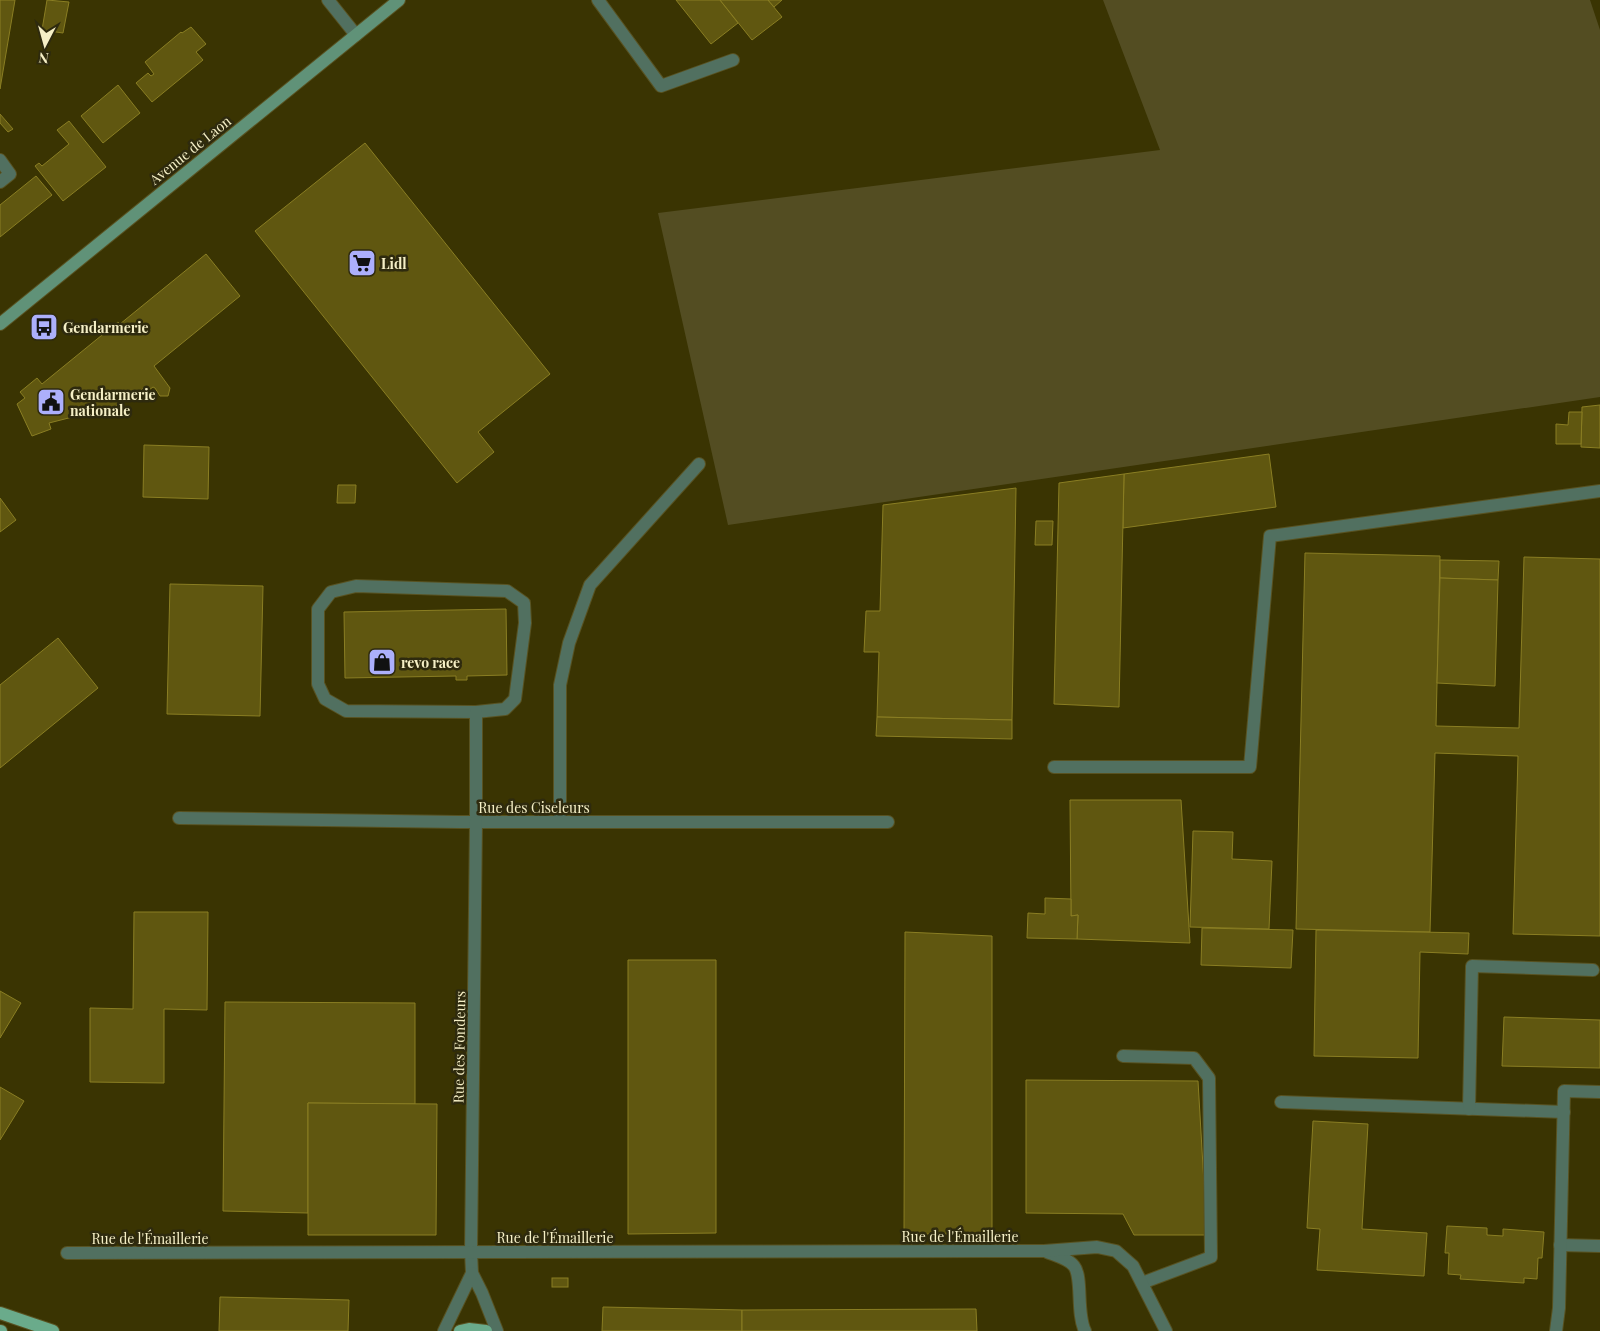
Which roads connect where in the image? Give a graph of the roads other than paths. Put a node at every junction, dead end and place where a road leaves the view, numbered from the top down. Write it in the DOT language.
graph roads {
  1 [pos="328,0"];
  2 [pos="399,0"];
  3 [pos="598,0"];
  4 [pos="356,34"];
  5 [pos="733,60"];
  6 [pos="0,160"];
  7 [pos="0,182"];
  8 [pos="0,324"];
  9 [pos="699,464"];
  10 [pos="1600,491"];
  11 [pos="476,712"];
  12 [pos="1054,767"];
  13 [pos="180,818"];
  14 [pos="476,822"];
  15 [pos="560,822"];
  16 [pos="888,822"];
  17 [pos="1592,970"];
  18 [pos="1123,1056"];
  19 [pos="1600,1092"];
  20 [pos="1281,1102"];
  21 [pos="1469,1109"];
  22 [pos="1564,1112"];
  23 [pos="1560,1245"];
  24 [pos="1600,1246"];
  25 [pos="1044,1251"];
  26 [pos="471,1252"];
  27 [pos="66,1253"];
  28 [pos="472,1273"];
  29 [pos="1142,1283"];
  30 [pos="0,1313"];
  31 [pos="53,1331"];
  32 [pos="444,1331"];
  33 [pos="460,1331"];
  34 [pos="486,1331"];
  35 [pos="497,1331"];
  36 [pos="1085,1331"];
  37 [pos="1166,1331"];
  38 [pos="1556,1331"];
  1 -- 4 [label="street"];
  2 -- 4 [label="main road, Avenue de Laon"];
  3 -- 5 [label="street"];
  4 -- 8 [label="main road, Avenue de Laon"];
  6 -- 7 [label="street"];
  9 -- 15 [label="street"];
  10 -- 12 [label="street"];
  11 -- 11 [label="street"];
  11 -- 14 [label="street, Rue des Fondeurs"];
  13 -- 14 [label="street, Rue des Ciseleurs"];
  14 -- 15 [label="street, Rue des Ciseleurs"];
  14 -- 26 [label="street, Rue des Fondeurs"];
  15 -- 16 [label="street, Rue des Ciseleurs"];
  17 -- 21 [label="street"];
  18 -- 29 [label="street"];
  19 -- 22 [label="street"];
  20 -- 21 [label="street"];
  21 -- 22 [label="street"];
  22 -- 23 [label="street"];
  23 -- 24 [label="street"];
  23 -- 38 [label="street"];
  25 -- 26 [label="street, Rue de l'Émaillerie"];
  25 -- 29 [label="street, Rue de l'Émaillerie"];
  25 -- 36 [label="street, Rue de l'Émaillerie"];
  26 -- 27 [label="street, Rue de l'Émaillerie"];
  26 -- 28 [label="street, Rue des Fondeurs"];
  28 -- 32 [label="street"];
  28 -- 35 [label="street"];
  29 -- 37 [label="street, Rue de l'Émaillerie"];
  30 -- 31 [label="main road"];
  33 -- 34 [label="main road"];
}
